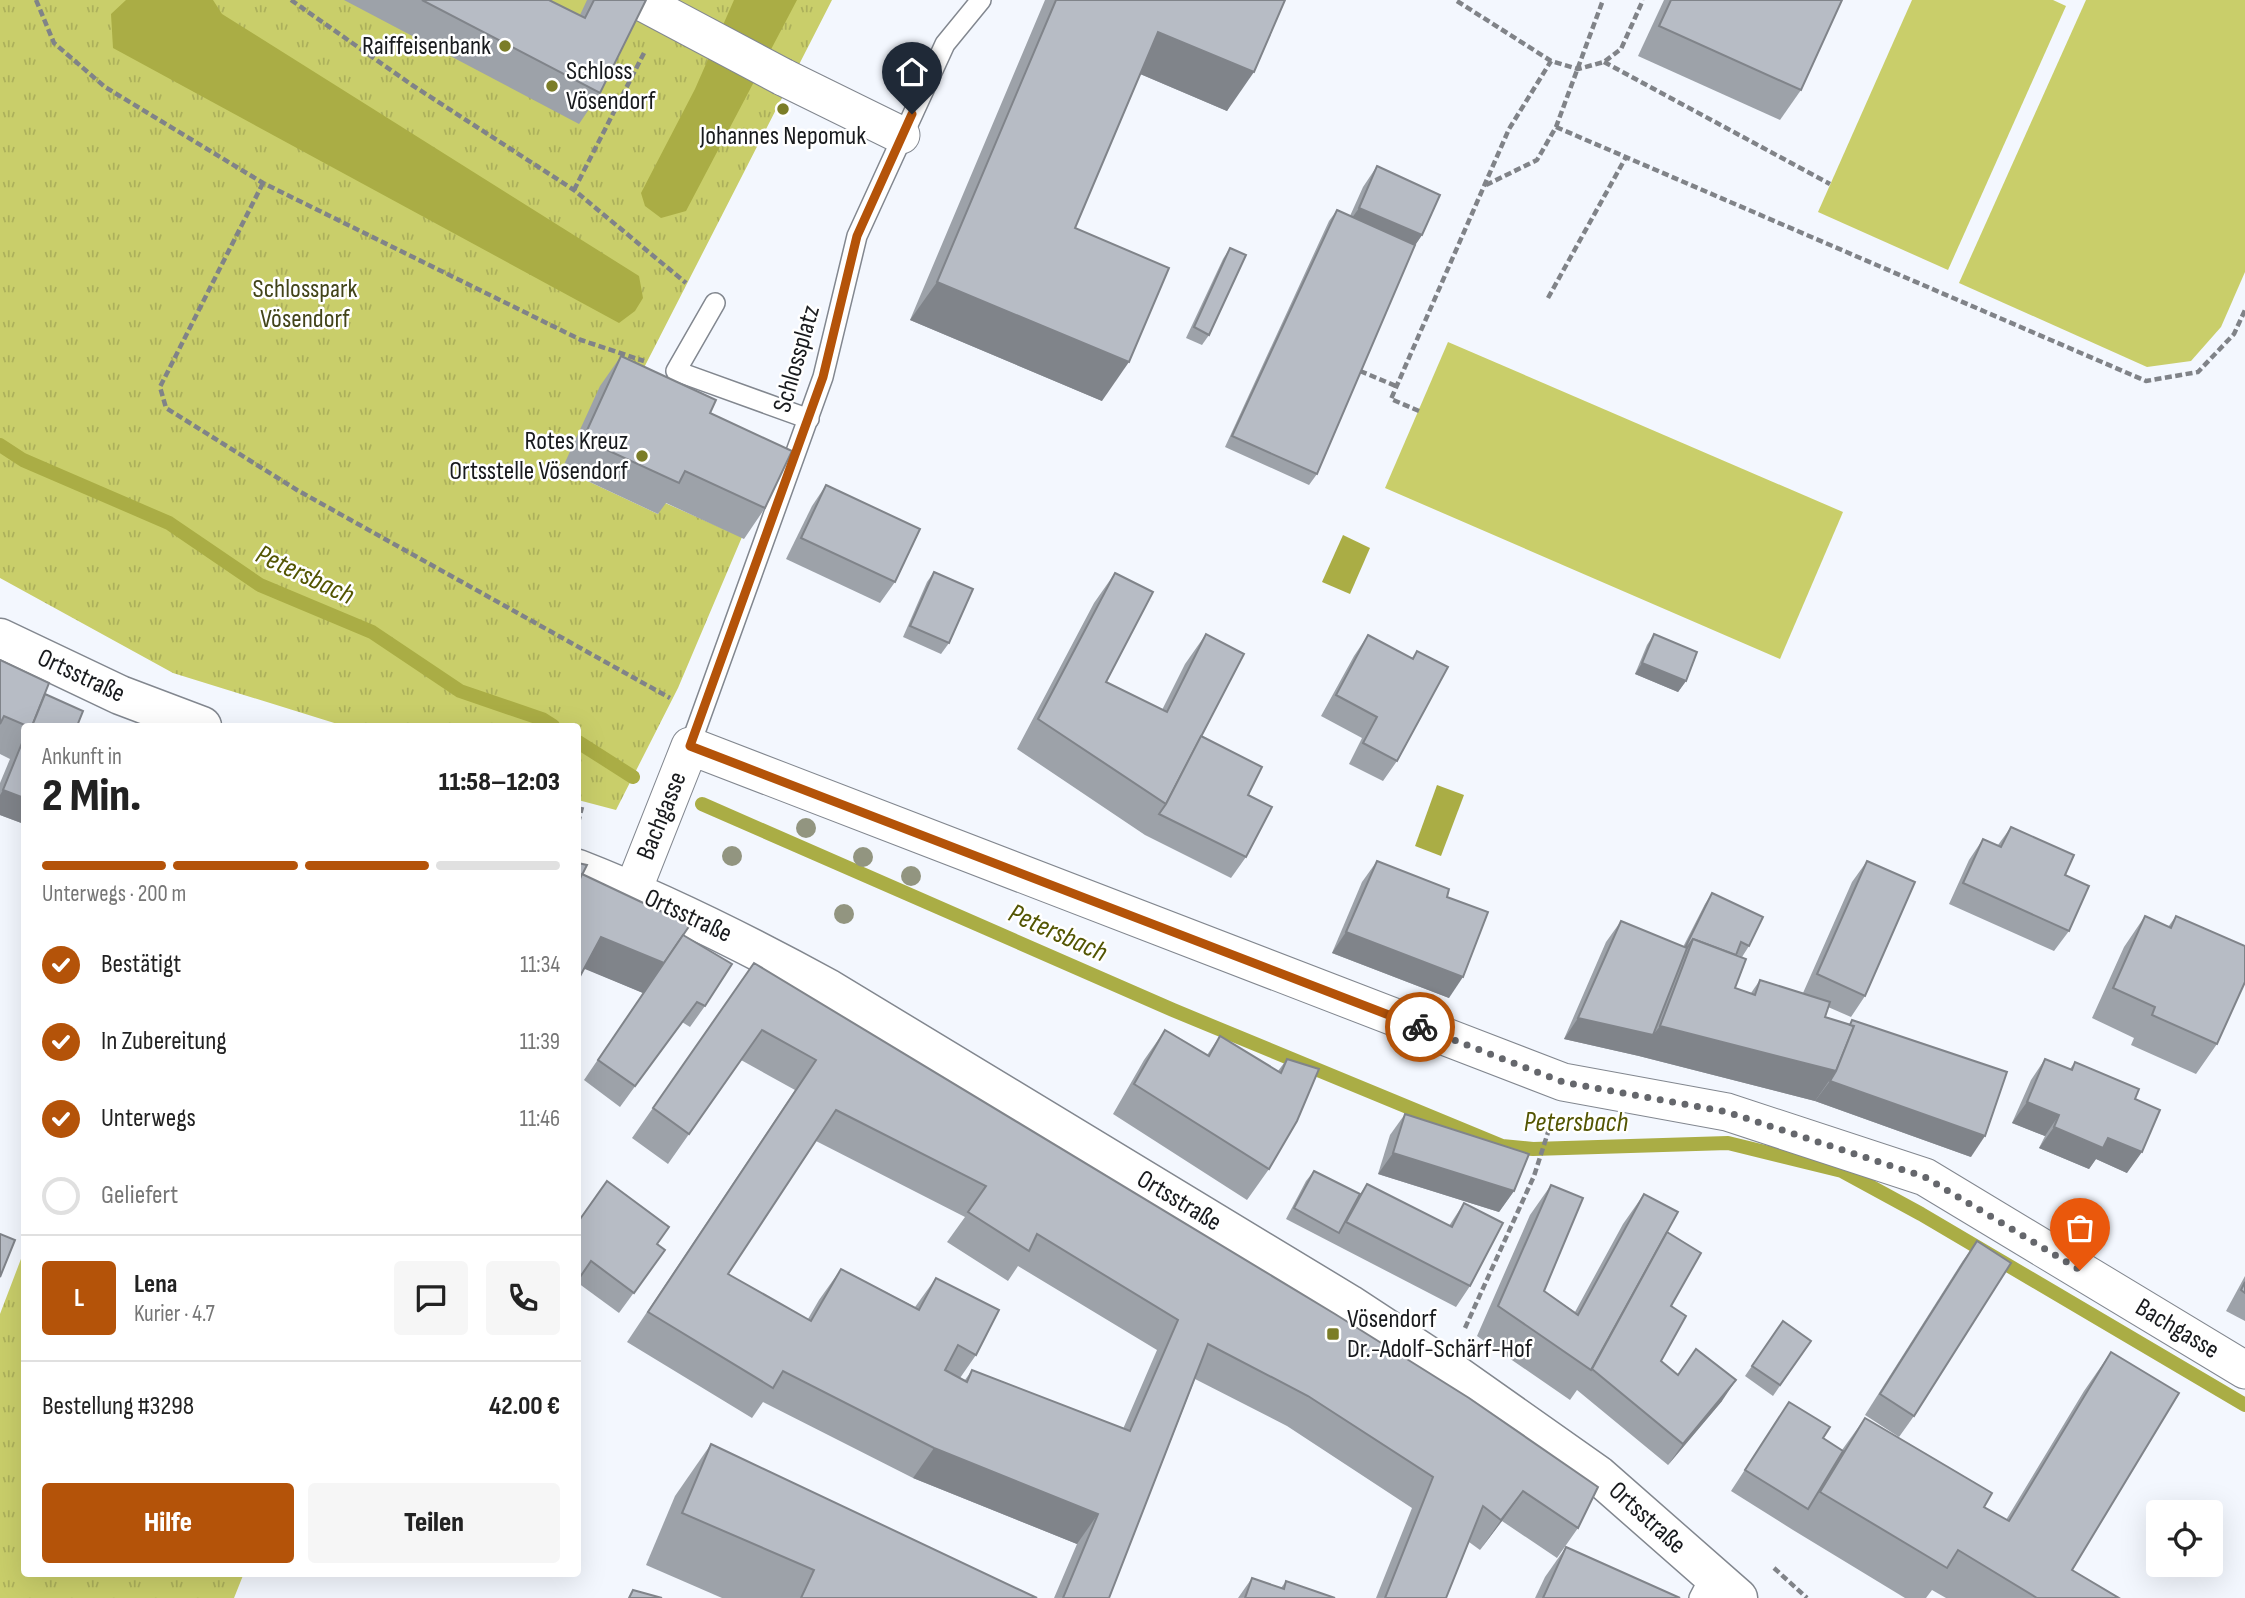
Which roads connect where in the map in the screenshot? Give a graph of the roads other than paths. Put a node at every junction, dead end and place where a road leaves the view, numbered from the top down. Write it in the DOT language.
graph roads {
  1 [pos="981,0"];
  2 [pos="640,1"];
  3 [pos="901,135"];
  4 [pos="715,303"];
  5 [pos="808,419"];
  6 [pos="0,638"];
  7 [pos="194,723"];
  8 [pos="690,746"];
  9 [pos="581,870"];
  10 [pos="633,890"];
  11 [pos="2245,1370"];
  12 [pos="1716,1590"];
  1 -- 3 [label="lane, Schlossplatz"];
  2 -- 3 [label="street, bridge"];
  3 -- 5 [label="lane, Schlossplatz"];
  4 -- 5 [label="lane"];
  5 -- 8 [label="lane, Schlossplatz"];
  6 -- 7 [label="street, Ortsstraße"];
  8 -- 10 [label="street, Bachgasse"];
  8 -- 11 [label="street, Bachgasse"];
  9 -- 10 [label="street, Ortsstraße"];
  10 -- 12 [label="street, Ortsstraße"];
}
